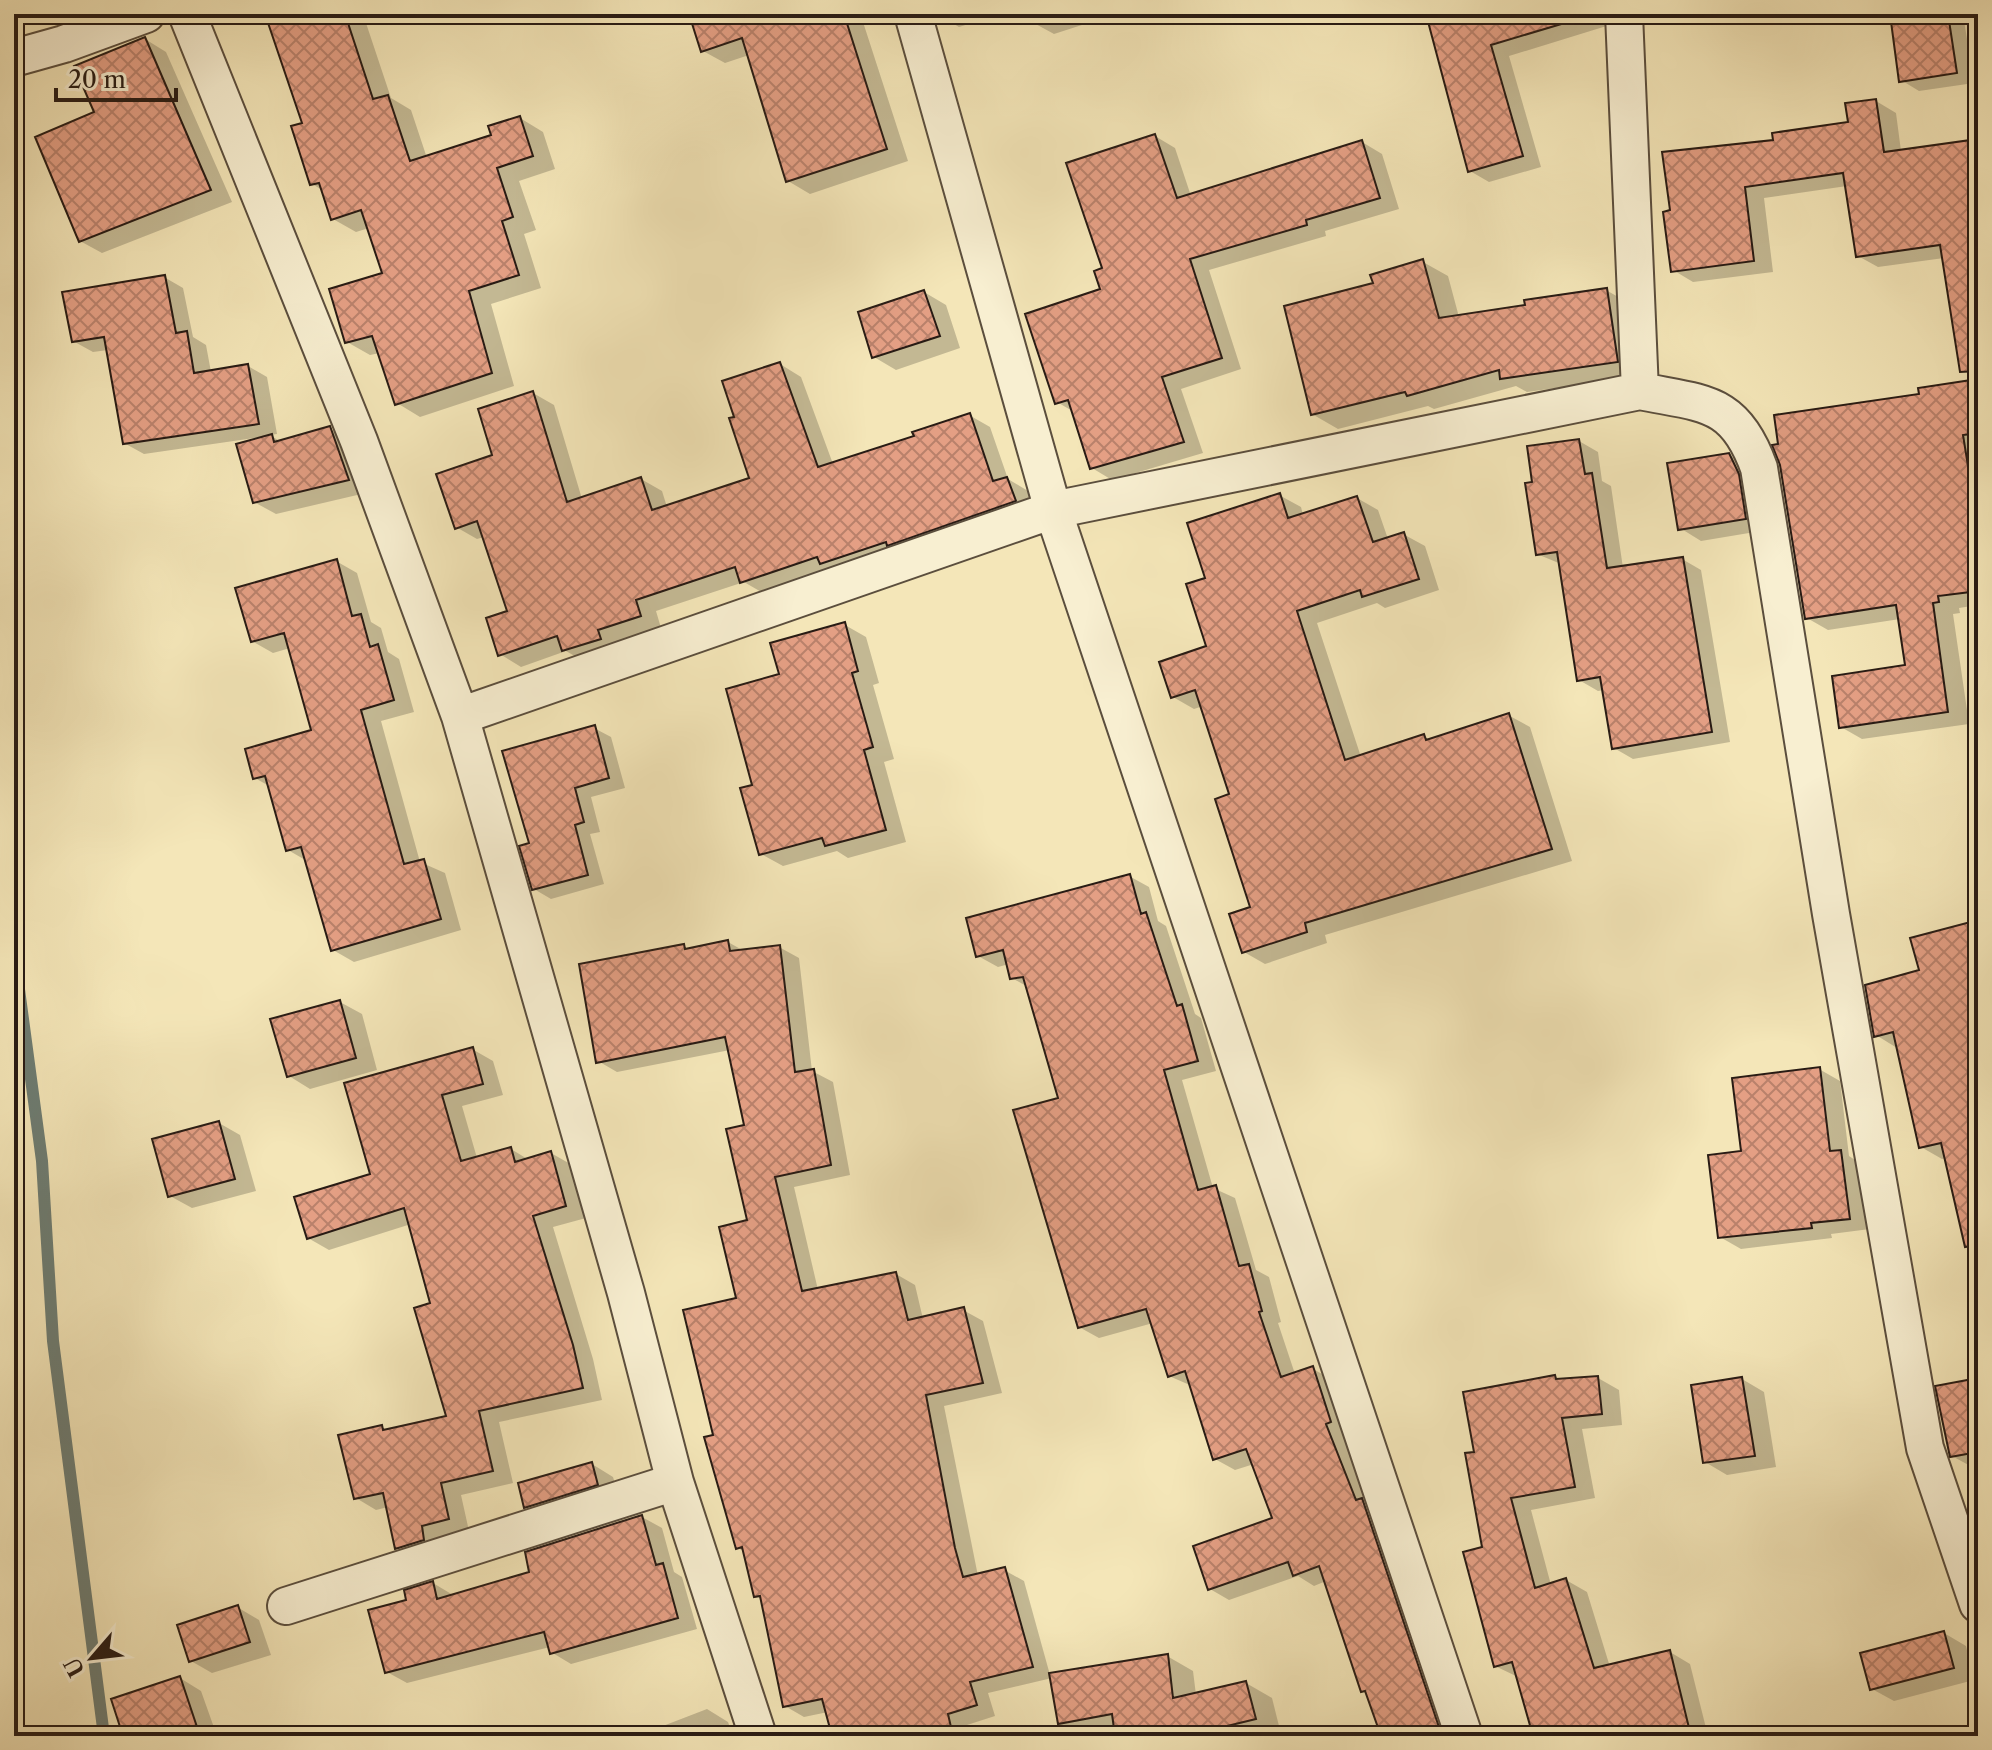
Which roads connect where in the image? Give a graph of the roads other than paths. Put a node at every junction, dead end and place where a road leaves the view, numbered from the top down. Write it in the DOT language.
graph roads {
  1 [pos="146,14"];
  2 [pos="187,14"];
  3 [pos="913,14"];
  4 [pos="1624,14"];
  5 [pos="14,58"];
  6 [pos="1640,391"];
  7 [pos="1053,510"];
  8 [pos="460,716"];
  9 [pos="675,1482"];
  10 [pos="1978,1604"];
  11 [pos="286,1606"];
  12 [pos="758,1736"];
  13 [pos="1464,1736"];
  1 -- 5 [label="street"];
  2 -- 8 [label="street"];
  3 -- 7 [label="street"];
  4 -- 6 [label="street"];
  6 -- 7 [label="street"];
  6 -- 10 [label="street"];
  7 -- 8 [label="street"];
  7 -- 13 [label="street"];
  8 -- 9 [label="street"];
  9 -- 11 [label="street"];
  9 -- 12 [label="street"];
}
